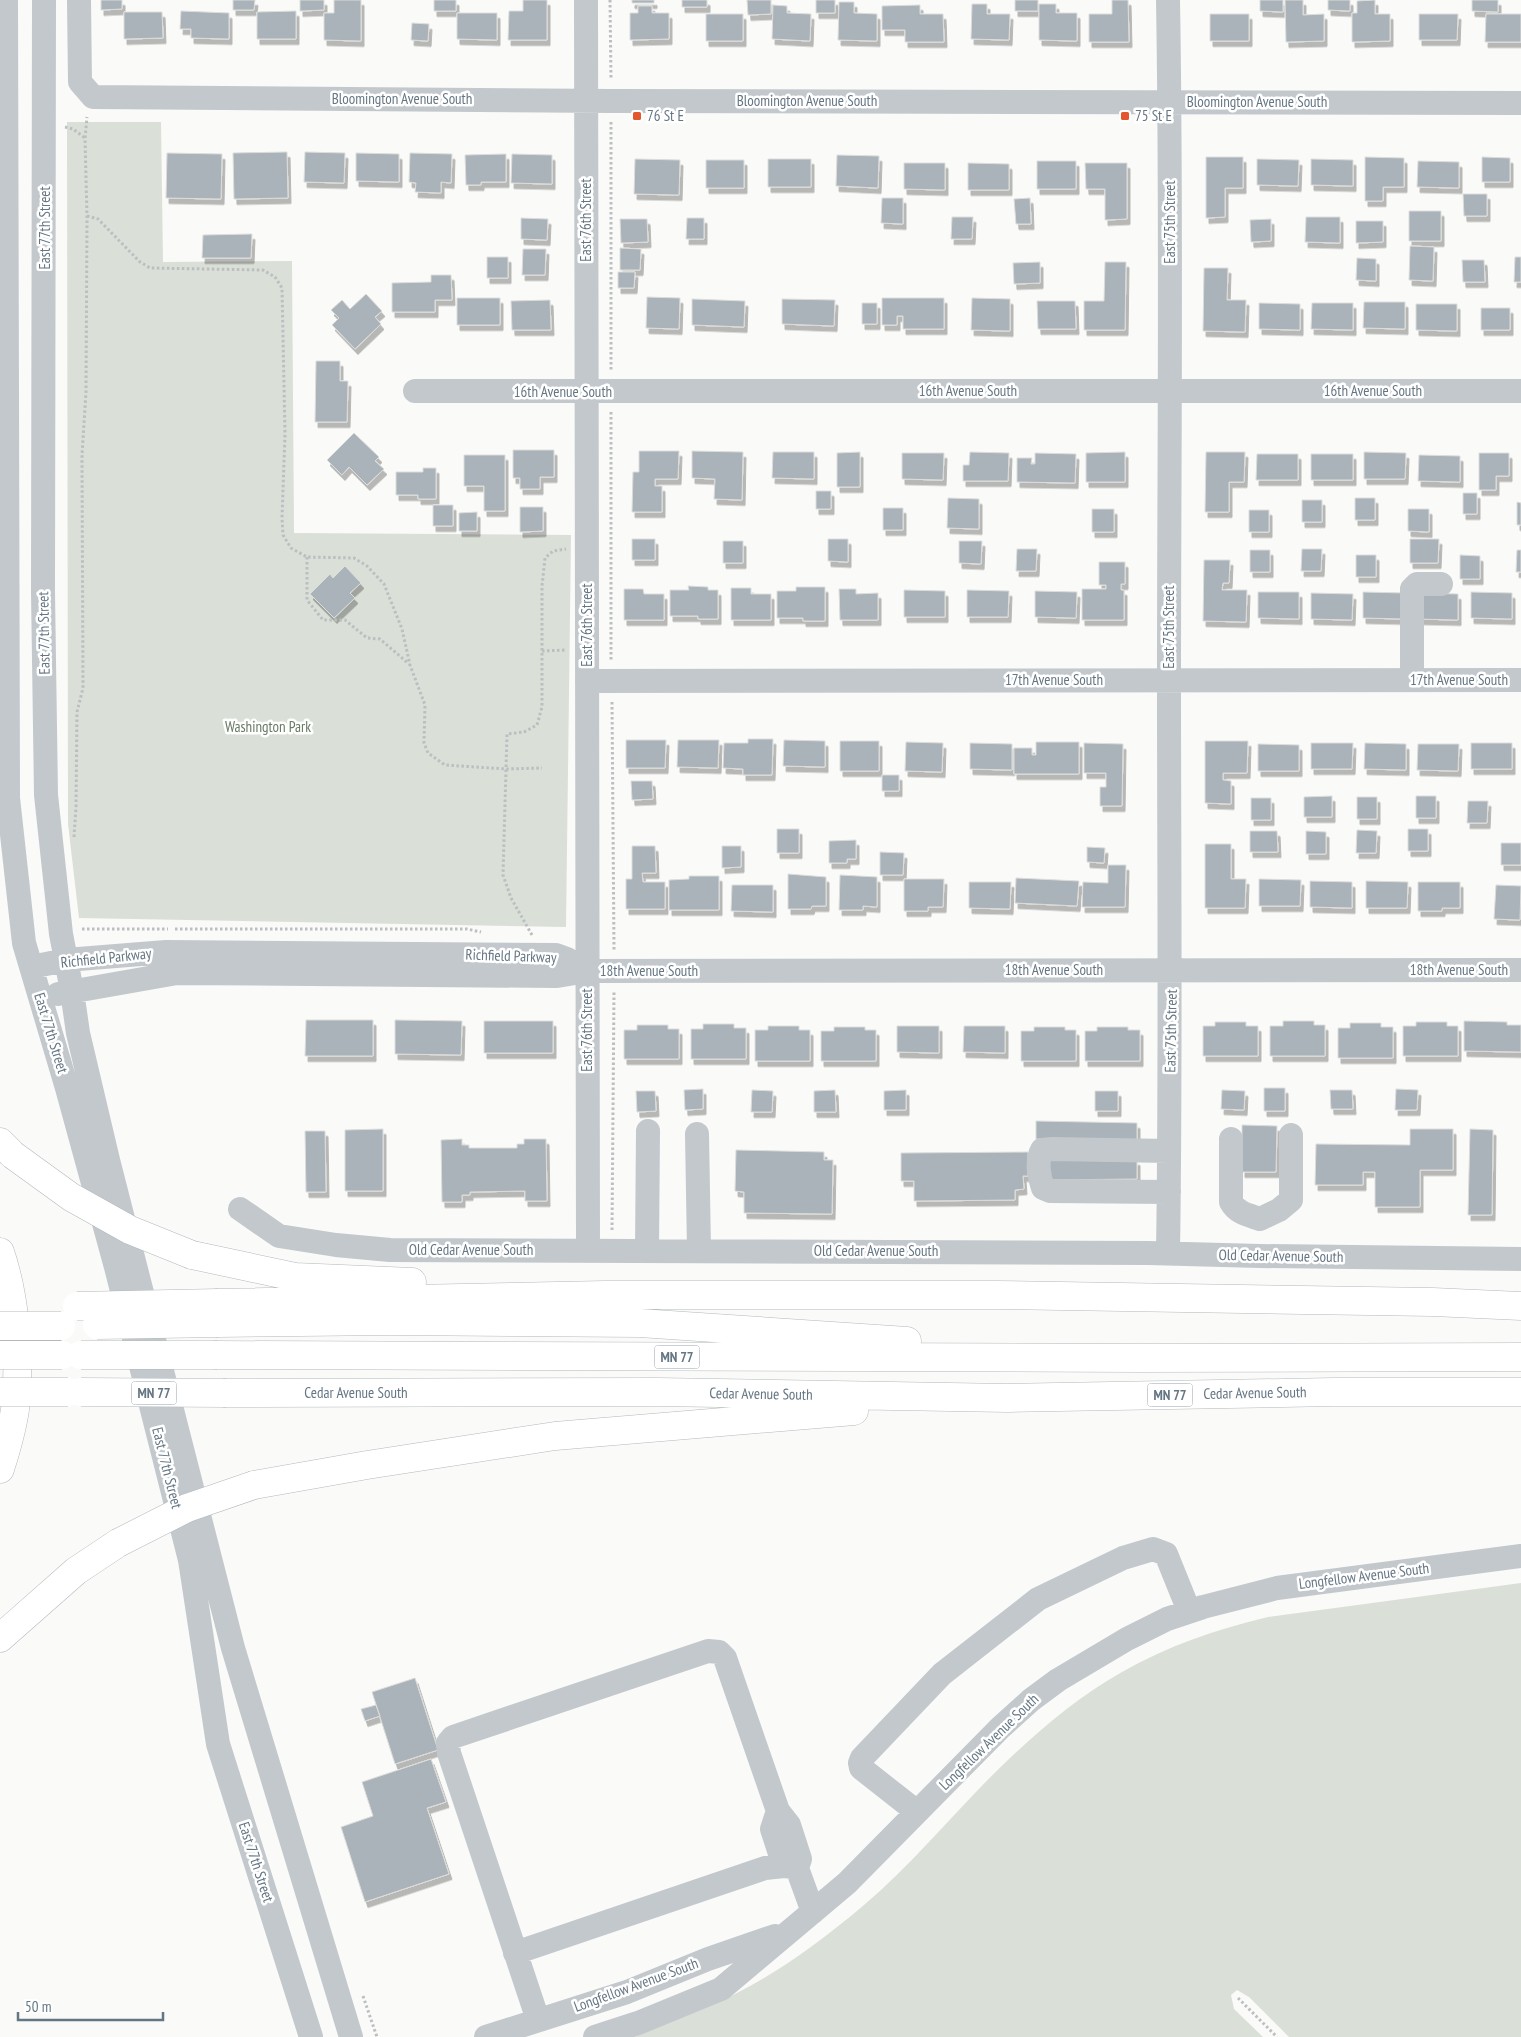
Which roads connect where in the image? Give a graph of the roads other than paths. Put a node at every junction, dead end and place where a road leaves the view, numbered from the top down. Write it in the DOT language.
graph roads {
  1 [pos="6,0"];
  2 [pos="44,0"];
  3 [pos="80,0"];
  4 [pos="586,0"];
  5 [pos="1168,0"];
  6 [pos="586,100"];
  7 [pos="3,101"];
  8 [pos="44,102"];
  9 [pos="1170,102"];
  10 [pos="1521,103"];
  11 [pos="415,391"];
  12 [pos="1170,391"];
  13 [pos="586,392"];
  14 [pos="1521,392"];
  15 [pos="4,562"];
  16 [pos="1440,584"];
  17 [pos="4,619"];
  18 [pos="4,669"];
  19 [pos="1169,680"];
  20 [pos="1412,680"];
  21 [pos="1521,680"];
  22 [pos="587,681"];
  23 [pos="66,960"];
  24 [pos="31,967"];
  25 [pos="1171,970"];
  26 [pos="1521,970"];
  27 [pos="588,971"];
  28 [pos="72,991"];
  29 [pos="40,997"];
  30 [pos="648,1131"];
  31 [pos="697,1134"];
  32 [pos="1291,1135"];
  33 [pos="1232,1139"];
  34 [pos="7,1148"];
  35 [pos="1169,1151"];
  36 [pos="1169,1192"];
  37 [pos="240,1209"];
  38 [pos="1260,1219"];
  39 [pos="588,1250"];
  40 [pos="647,1250"];
  41 [pos="699,1250"];
  42 [pos="0,1252"];
  43 [pos="1168,1253"];
  44 [pos="1260,1256"];
  45 [pos="1521,1259"];
  46 [pos="605,1295"];
  47 [pos="1521,1306"];
  48 [pos="0,1308"];
  49 [pos="218,1313"];
  50 [pos="69,1316"];
  51 [pos="0,1326"];
  52 [pos="0,1355"];
  53 [pos="1138,1358"];
  54 [pos="1521,1358"];
  55 [pos="0,1392"];
  56 [pos="1521,1392"];
  57 [pos="1008,1398"];
  58 [pos="0,1469"];
  59 [pos="1521,1556"];
  60 [pos="1189,1611"];
  61 [pos="0,1638"];
  62 [pos="917,1812"];
  63 [pos="791,1867"];
  64 [pos="813,1912"];
  65 [pos="786,1933"];
  66 [pos="515,1953"];
  67 [pos="538,2020"];
  68 [pos="311,2037"];
  69 [pos="351,2037"];
  70 [pos="486,2037"];
  71 [pos="595,2037"];
  1 -- 7 [label="street, East 77th Street"];
  2 -- 8 [label="street, East 77th Street"];
  3 -- 6 [label="street, Bloomington Avenue South"];
  4 -- 6 [label="street, East 76th Street"];
  5 -- 9 [label="street, East 75th Street"];
  6 -- 9 [label="street, Bloomington Avenue South"];
  6 -- 13 [label="street, East 76th Street"];
  7 -- 8 [label="street"];
  7 -- 15 [label="street, East 77th Street"];
  8 -- 23 [label="street, East 77th Street"];
  9 -- 10 [label="street, Bloomington Avenue South"];
  9 -- 12 [label="street, East 75th Street"];
  11 -- 13 [label="street, 16th Avenue South"];
  12 -- 13 [label="street, 16th Avenue South"];
  12 -- 14 [label="street, 16th Avenue South"];
  12 -- 19 [label="street, East 75th Street"];
  13 -- 22 [label="street, East 76th Street"];
  15 -- 17 [label="street, East 77th Street"];
  16 -- 20 [label="street"];
  17 -- 18 [label="street, East 77th Street"];
  18 -- 24 [label="street, East 77th Street"];
  19 -- 20 [label="street, 17th Avenue South"];
  19 -- 22 [label="street, 17th Avenue South"];
  19 -- 25 [label="street, East 75th Street"];
  20 -- 21 [label="street, 17th Avenue South"];
  22 -- 27 [label="street, East 76th Street"];
  23 -- 24 [label="street, Richfield Parkway"];
  23 -- 27 [label="street, Richfield Parkway"];
  23 -- 28 [label="street, East 77th Street"];
  24 -- 29 [label="street, East 77th Street"];
  25 -- 26 [label="street, 18th Avenue South"];
  25 -- 27 [label="street, 18th Avenue South"];
  25 -- 35 [label="street, East 75th Street"];
  27 -- 28 [label="street, Richfield Parkway"];
  27 -- 39 [label="street, East 76th Street"];
  28 -- 29 [label="street, Richfield Parkway"];
  28 -- 69 [label="street, East 77th Street"];
  29 -- 68 [label="street, East 77th Street"];
  30 -- 40 [label="street"];
  31 -- 41 [label="street"];
  32 -- 38 [label="street"];
  33 -- 38 [label="street"];
  34 -- 46 [label="highway, bridge"];
  35 -- 36 [label="street, East 75th Street"];
  35 -- 36 [label="street"];
  36 -- 43 [label="street, East 75th Street"];
  37 -- 39 [label="street, Old Cedar Avenue South"];
  38 -- 44 [label="street"];
  39 -- 40 [label="street, Old Cedar Avenue South"];
  40 -- 41 [label="street, Old Cedar Avenue South"];
  41 -- 43 [label="street, Old Cedar Avenue South"];
  42 -- 58 [label="highway"];
  43 -- 44 [label="street, Old Cedar Avenue South"];
  44 -- 45 [label="street, Old Cedar Avenue South"];
  46 -- 47 [label="highway"];
  46 -- 49 [label="highway"];
  48 -- 50 [label="highway"];
  49 -- 50 [label="highway, bridge"];
  49 -- 53 [label="highway"];
  50 -- 51 [label="highway, bridge"];
  52 -- 53 [label="highway, MN 77, bridge"];
  53 -- 54 [label="highway, MN 77"];
  55 -- 57 [label="highway, Cedar Avenue South / MN 77, bridge"];
  56 -- 57 [label="highway, Cedar Avenue South / MN 77"];
  57 -- 61 [label="highway, bridge"];
  59 -- 60 [label="street, Longfellow Avenue South"];
  60 -- 62 [label="street, Longfellow Avenue South"];
  60 -- 62 [label="street"];
  62 -- 64 [label="street, Longfellow Avenue South"];
  63 -- 64 [label="street"];
  63 -- 66 [label="street"];
  63 -- 66 [label="street"];
  64 -- 65 [label="street, Longfellow Avenue South"];
  65 -- 67 [label="street, Longfellow Avenue South"];
  65 -- 71 [label="street, Longfellow Avenue South"];
  66 -- 67 [label="street"];
  67 -- 70 [label="street, Longfellow Avenue South"];
}
